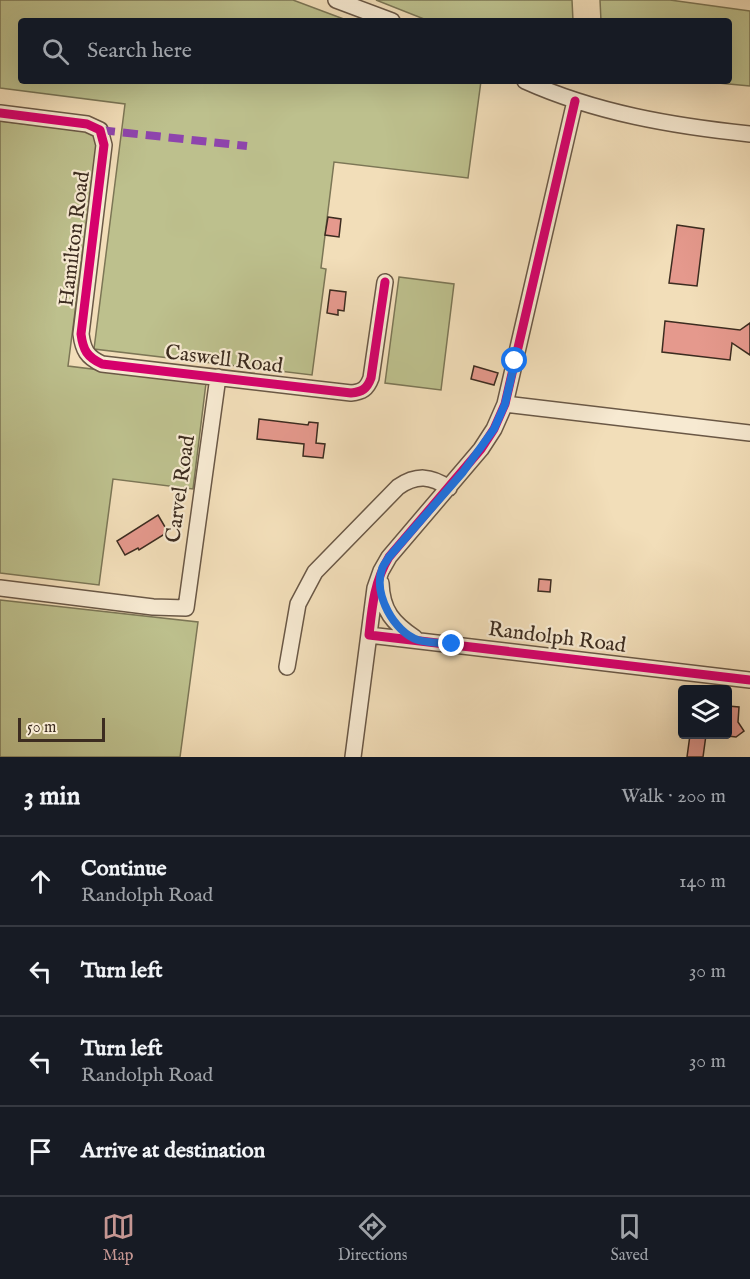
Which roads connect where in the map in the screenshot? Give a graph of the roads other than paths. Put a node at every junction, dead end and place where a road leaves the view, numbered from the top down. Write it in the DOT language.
graph roads {
  1 [pos="336,0"];
  2 [pos="384,18"];
  3 [pos="532,84"];
  4 [pos="575,101"];
  5 [pos="0,113"];
  6 [pos="750,134"];
  7 [pos="385,282"];
  8 [pos="84,352"];
  9 [pos="218,377"];
  10 [pos="505,404"];
  11 [pos="750,433"];
  12 [pos="449,488"];
  13 [pos="381,571"];
  14 [pos="0,588"];
  15 [pos="369,635"];
  16 [pos="417,640"];
  17 [pos="287,667"];
  18 [pos="750,680"];
  19 [pos="353,757"];
  1 -- 2 [label="street"];
  3 -- 4 [label="street"];
  4 -- 6 [label="street"];
  4 -- 10 [label="street"];
  5 -- 8 [label="street, Hamilton Road"];
  7 -- 9 [label="street, Caswell Road"];
  8 -- 9 [label="street, Caswell Road"];
  9 -- 14 [label="street, Carvel Road"];
  10 -- 11 [label="street"];
  10 -- 12 [label="street"];
  12 -- 13 [label="street"];
  12 -- 17 [label="street"];
  13 -- 15 [label="street"];
  13 -- 16 [label="street"];
  15 -- 16 [label="street, Randolph Road"];
  15 -- 19 [label="street"];
  16 -- 18 [label="street, Randolph Road"];
}
